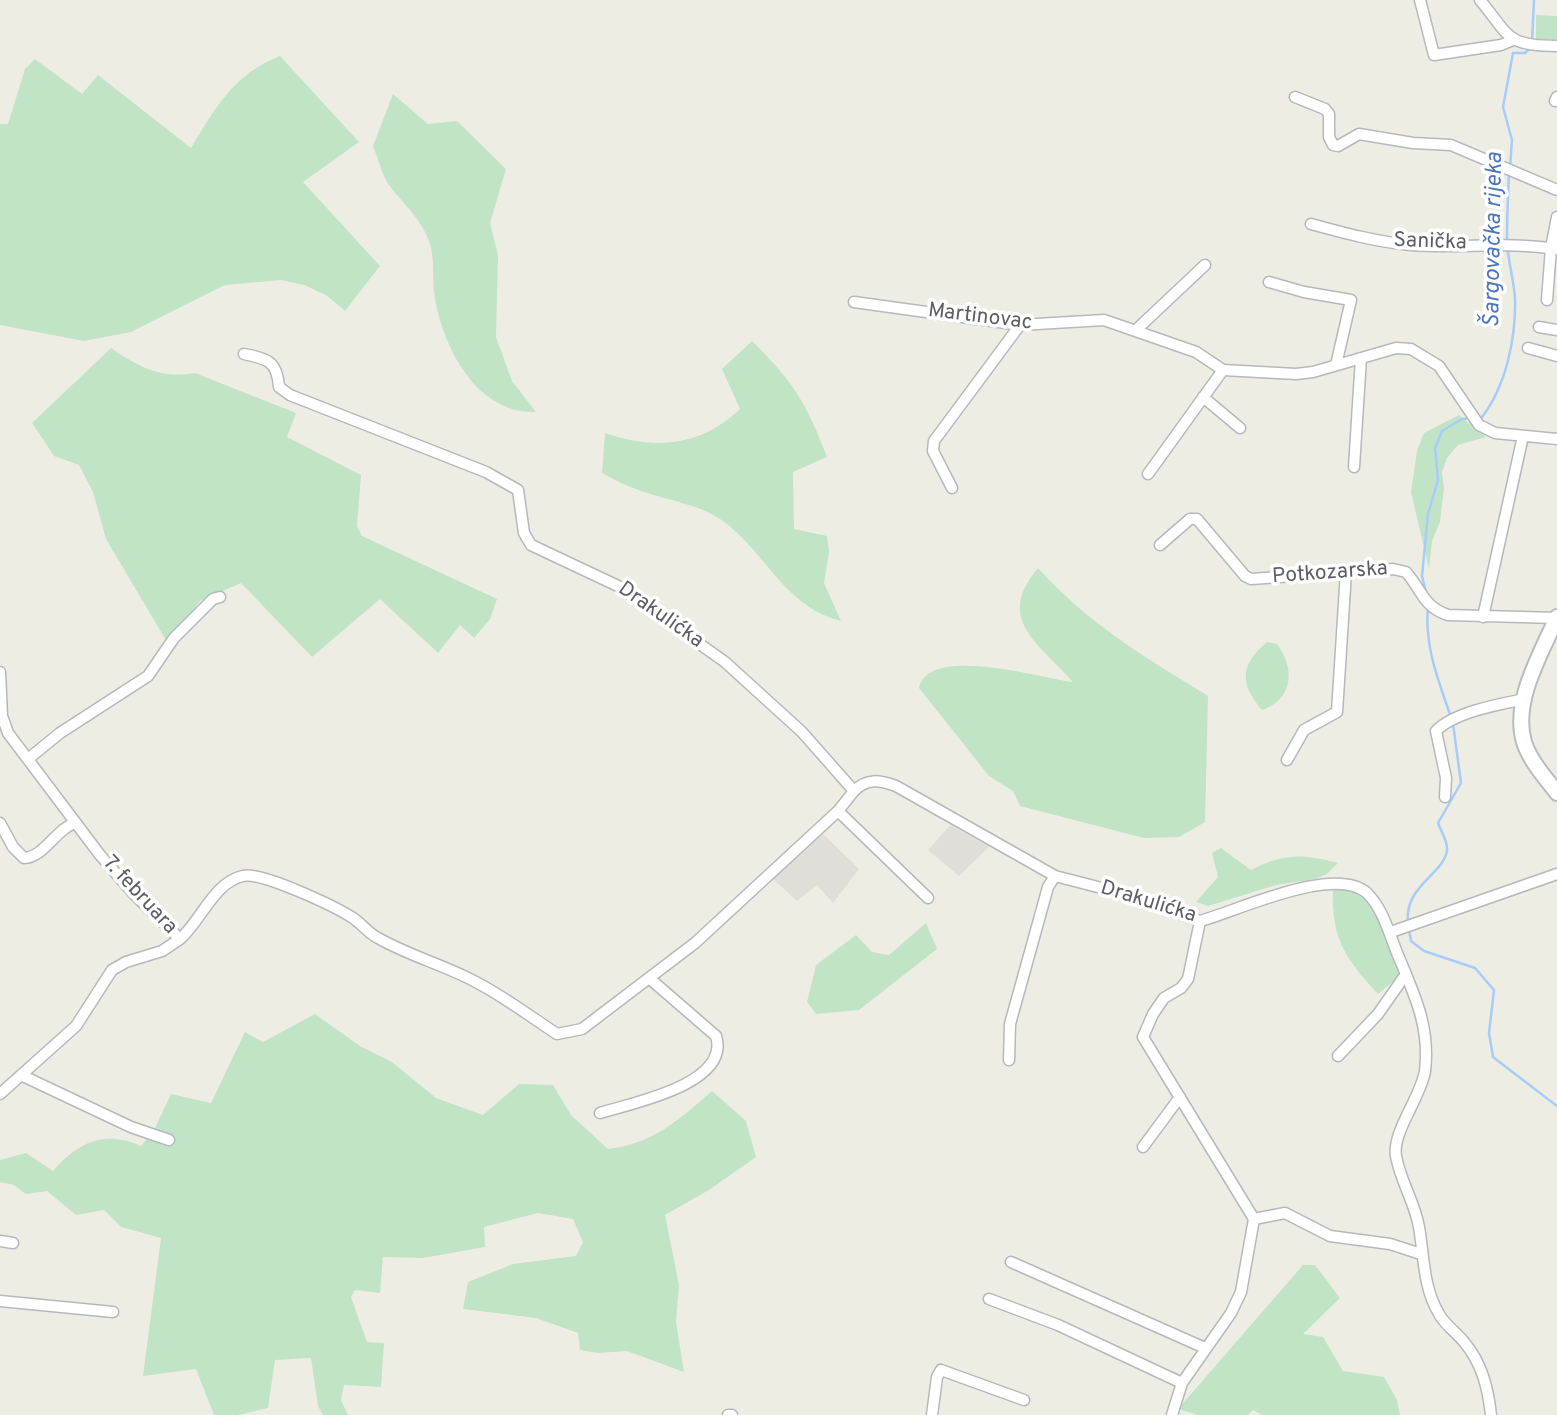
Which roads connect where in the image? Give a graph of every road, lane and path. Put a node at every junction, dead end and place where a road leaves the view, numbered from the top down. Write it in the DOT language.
graph roads {
  1 [pos="1420,0"];
  2 [pos="1479,0"];
  3 [pos="1513,40"];
  4 [pos="1557,46"];
  5 [pos="1295,97"];
  6 [pos="1557,190"];
  7 [pos="1557,217"];
  8 [pos="1311,224"];
  9 [pos="1554,249"];
  10 [pos="1205,265"];
  11 [pos="1269,282"];
  12 [pos="1547,300"];
  13 [pos="854,302"];
  14 [pos="1020,325"];
  15 [pos="1539,327"];
  16 [pos="1136,330"];
  17 [pos="1557,330"];
  18 [pos="1528,348"];
  19 [pos="244,354"];
  20 [pos="1557,356"];
  21 [pos="1361,358"];
  22 [pos="1336,365"];
  23 [pos="1223,370"];
  24 [pos="1203,397"];
  25 [pos="1240,428"];
  26 [pos="1523,436"];
  27 [pos="1557,439"];
  28 [pos="1354,467"];
  29 [pos="1148,474"];
  30 [pos="952,488"];
  31 [pos="1160,545"];
  32 [pos="1346,572"];
  33 [pos="220,597"];
  34 [pos="1483,617"];
  35 [pos="1557,617"];
  36 [pos="0,672"];
  37 [pos="1525,699"];
  38 [pos="28,759"];
  39 [pos="1287,760"];
  40 [pos="854,790"];
  41 [pos="1557,793"];
  42 [pos="1445,797"];
  43 [pos="838,811"];
  44 [pos="0,823"];
  45 [pos="76,823"];
  46 [pos="1557,874"];
  47 [pos="1055,876"];
  48 [pos="928,898"];
  49 [pos="1200,921"];
  50 [pos="1391,932"];
  51 [pos="180,939"];
  52 [pos="1406,974"];
  53 [pos="649,978"];
  54 [pos="1338,1056"];
  55 [pos="1009,1060"];
  56 [pos="23,1076"];
  57 [pos="0,1094"];
  58 [pos="1180,1097"];
  59 [pos="600,1114"];
  60 [pos="169,1140"];
  61 [pos="1143,1147"];
  62 [pos="1254,1219"];
  63 [pos="0,1241"];
  64 [pos="13,1243"];
  65 [pos="1421,1254"];
  66 [pos="1011,1262"];
  67 [pos="989,1299"];
  68 [pos="0,1301"];
  69 [pos="113,1312"];
  70 [pos="1205,1349"];
  71 [pos="1182,1383"];
  72 [pos="1024,1400"];
  73 [pos="932,1415"];
  74 [pos="1172,1415"];
  75 [pos="1491,1415"];
  1 -- 3 [label="street"];
  2 -- 3 [label="street"];
  3 -- 4 [label="street"];
  5 -- 6 [label="street"];
  7 -- 9 [label="street"];
  8 -- 9 [label="street, Sanička"];
  9 -- 12 [label="street"];
  10 -- 16 [label="street"];
  11 -- 22 [label="street"];
  13 -- 14 [label="street, Martinovac"];
  14 -- 16 [label="street, Martinovac"];
  14 -- 30 [label="street"];
  15 -- 17 [label="street"];
  16 -- 23 [label="street, Martinovac"];
  18 -- 20 [label="street"];
  19 -- 40 [label="street, Drakulićka"];
  21 -- 22 [label="street, Martinovac"];
  21 -- 26 [label="street, Martinovac"];
  21 -- 28 [label="street"];
  22 -- 23 [label="street, Martinovac"];
  23 -- 24 [label="street"];
  24 -- 25 [label="street"];
  24 -- 29 [label="street"];
  26 -- 27 [label="street, Martinovac"];
  26 -- 34 [label="street"];
  31 -- 32 [label="street, Potkozarska"];
  32 -- 34 [label="street, Potkozarska"];
  32 -- 39 [label="street"];
  33 -- 38 [label="street"];
  34 -- 35 [label="street, Potkozarska"];
  35 -- 37 [label="street"];
  36 -- 38 [label="street, 7. februara"];
  37 -- 41 [label="street"];
  37 -- 42 [label="street"];
  38 -- 45 [label="street, 7. februara"];
  40 -- 43 [label="street"];
  40 -- 47 [label="street, Drakulićka"];
  43 -- 48 [label="street"];
  43 -- 53 [label="street"];
  44 -- 45 [label="street"];
  45 -- 51 [label="street, 7. februara"];
  46 -- 50 [label="street"];
  47 -- 49 [label="street, Drakulićka"];
  47 -- 55 [label="street"];
  49 -- 50 [label="street, Drakulićka"];
  49 -- 58 [label="street"];
  50 -- 52 [label="street, Drakulićka"];
  51 -- 53 [label="street"];
  51 -- 56 [label="street, 7. februara"];
  52 -- 54 [label="street"];
  52 -- 65 [label="street, Drakulićka"];
  53 -- 59 [label="street"];
  56 -- 57 [label="street, 7. februara"];
  56 -- 60 [label="street"];
  58 -- 61 [label="street"];
  58 -- 62 [label="street"];
  62 -- 65 [label="street"];
  62 -- 70 [label="street"];
  63 -- 64 [label="street"];
  65 -- 75 [label="street, Drakulićka"];
  66 -- 70 [label="street"];
  67 -- 71 [label="street"];
  68 -- 69 [label="street"];
  70 -- 71 [label="street"];
  71 -- 74 [label="street"];
  72 -- 73 [label="street"];
}
